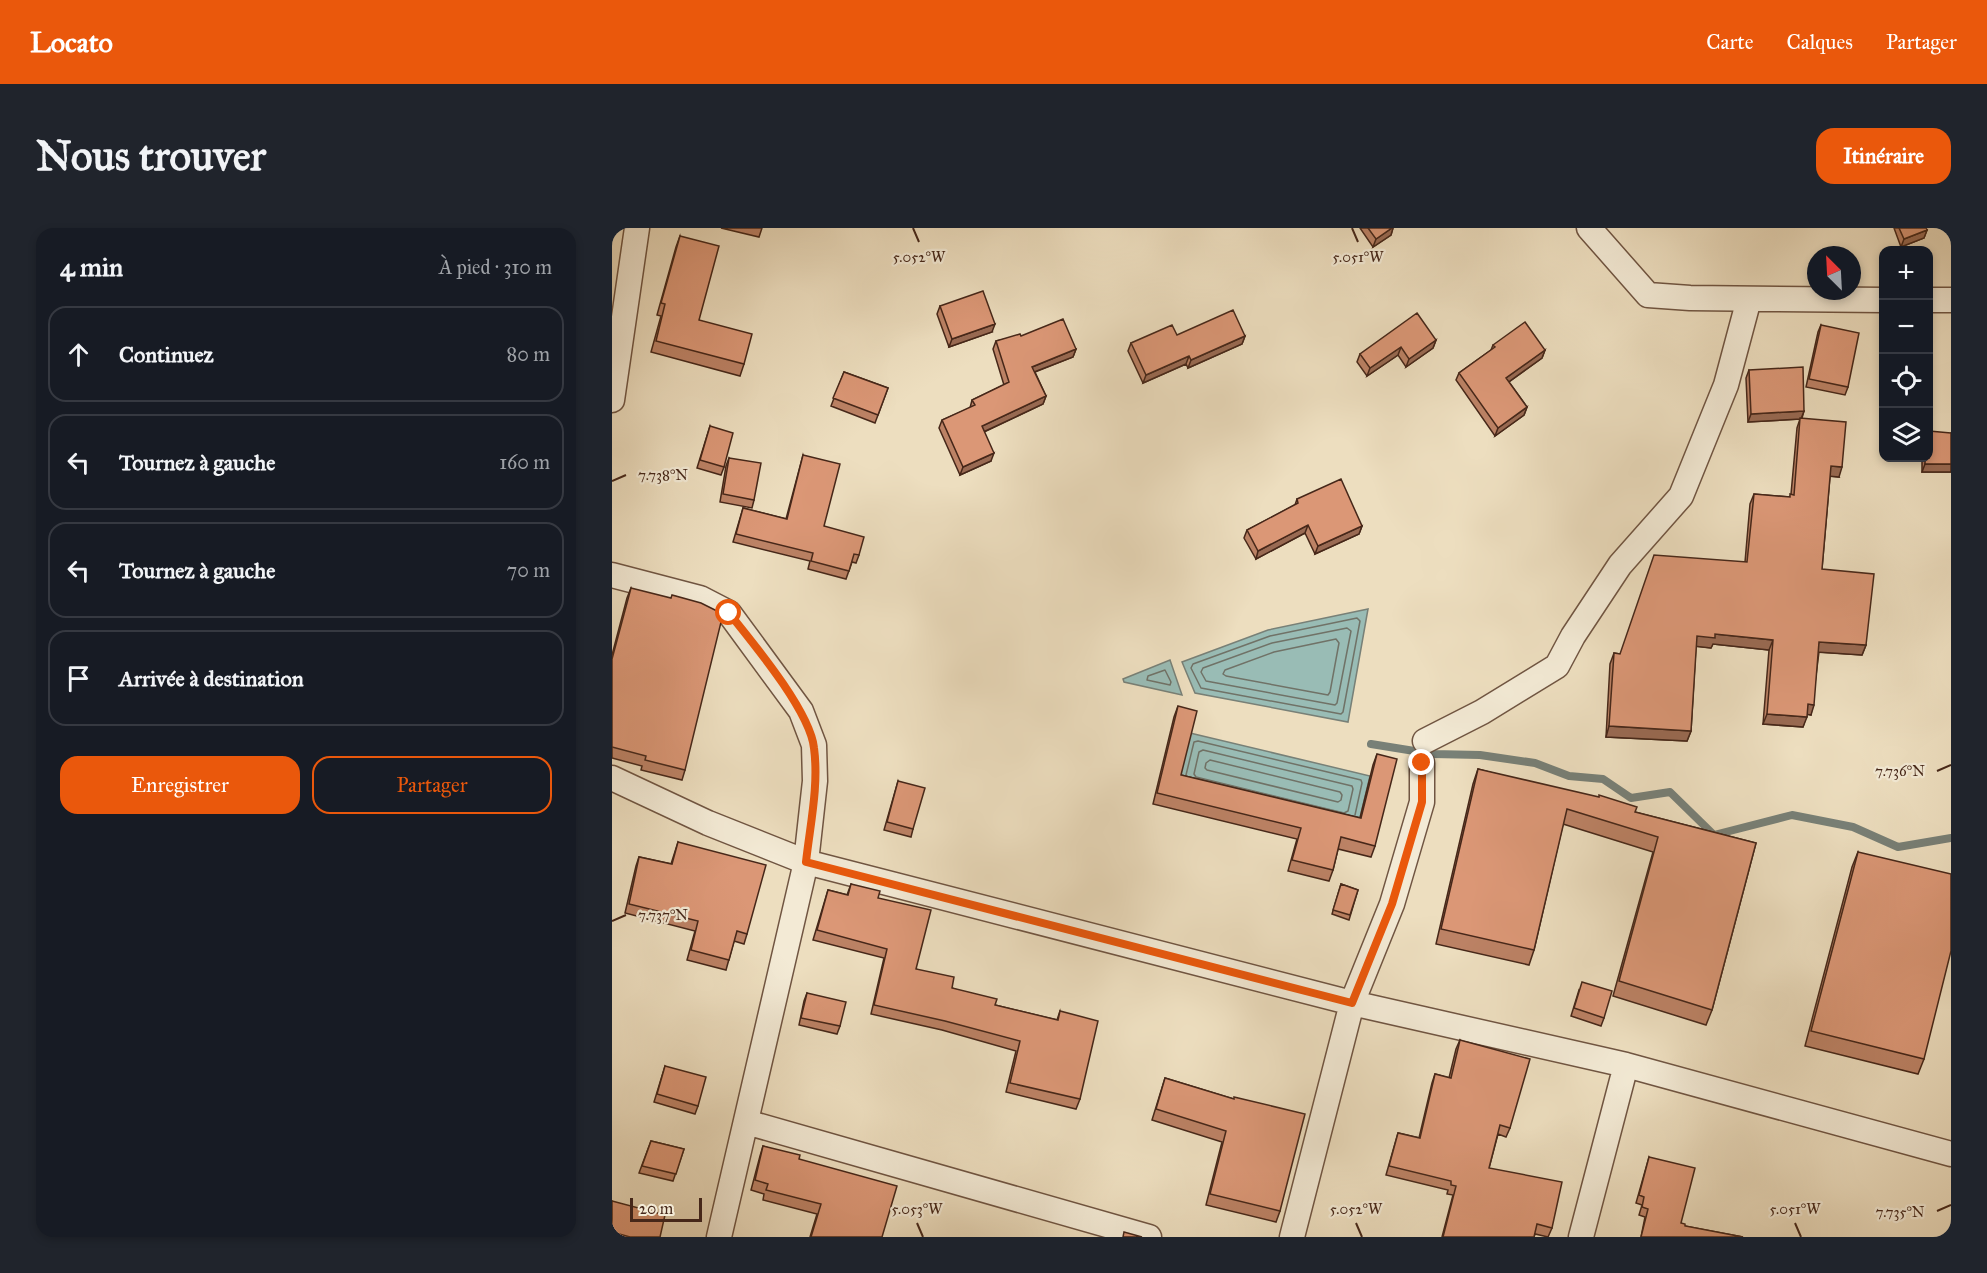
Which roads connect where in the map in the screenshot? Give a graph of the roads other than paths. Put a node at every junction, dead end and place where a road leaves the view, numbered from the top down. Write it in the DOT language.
graph roads {
  1 [pos="637,228"];
  2 [pos="1589,228"];
  3 [pos="1749,299"];
  4 [pos="1879,300"];
  5 [pos="1933,300"];
  6 [pos="1951,300"];
  7 [pos="612,400"];
  8 [pos="612,574"];
  9 [pos="612,778"];
  10 [pos="806,862"];
  11 [pos="1352,1003"];
  12 [pos="1626,1065"];
  13 [pos="746,1122"];
  14 [pos="1951,1154"];
  15 [pos="719,1237"];
  16 [pos="1149,1237"];
  17 [pos="1292,1237"];
  18 [pos="1581,1237"];
  1 -- 7 [label="street"];
  2 -- 3 [label="street"];
  3 -- 4 [label="street"];
  3 -- 11 [label="street"];
  5 -- 6 [label="street"];
  8 -- 10 [label="street"];
  9 -- 10 [label="street"];
  10 -- 11 [label="street"];
  10 -- 13 [label="street"];
  11 -- 12 [label="street"];
  11 -- 17 [label="street"];
  12 -- 14 [label="street"];
  12 -- 18 [label="street"];
  13 -- 15 [label="street"];
  13 -- 16 [label="street"];
}
